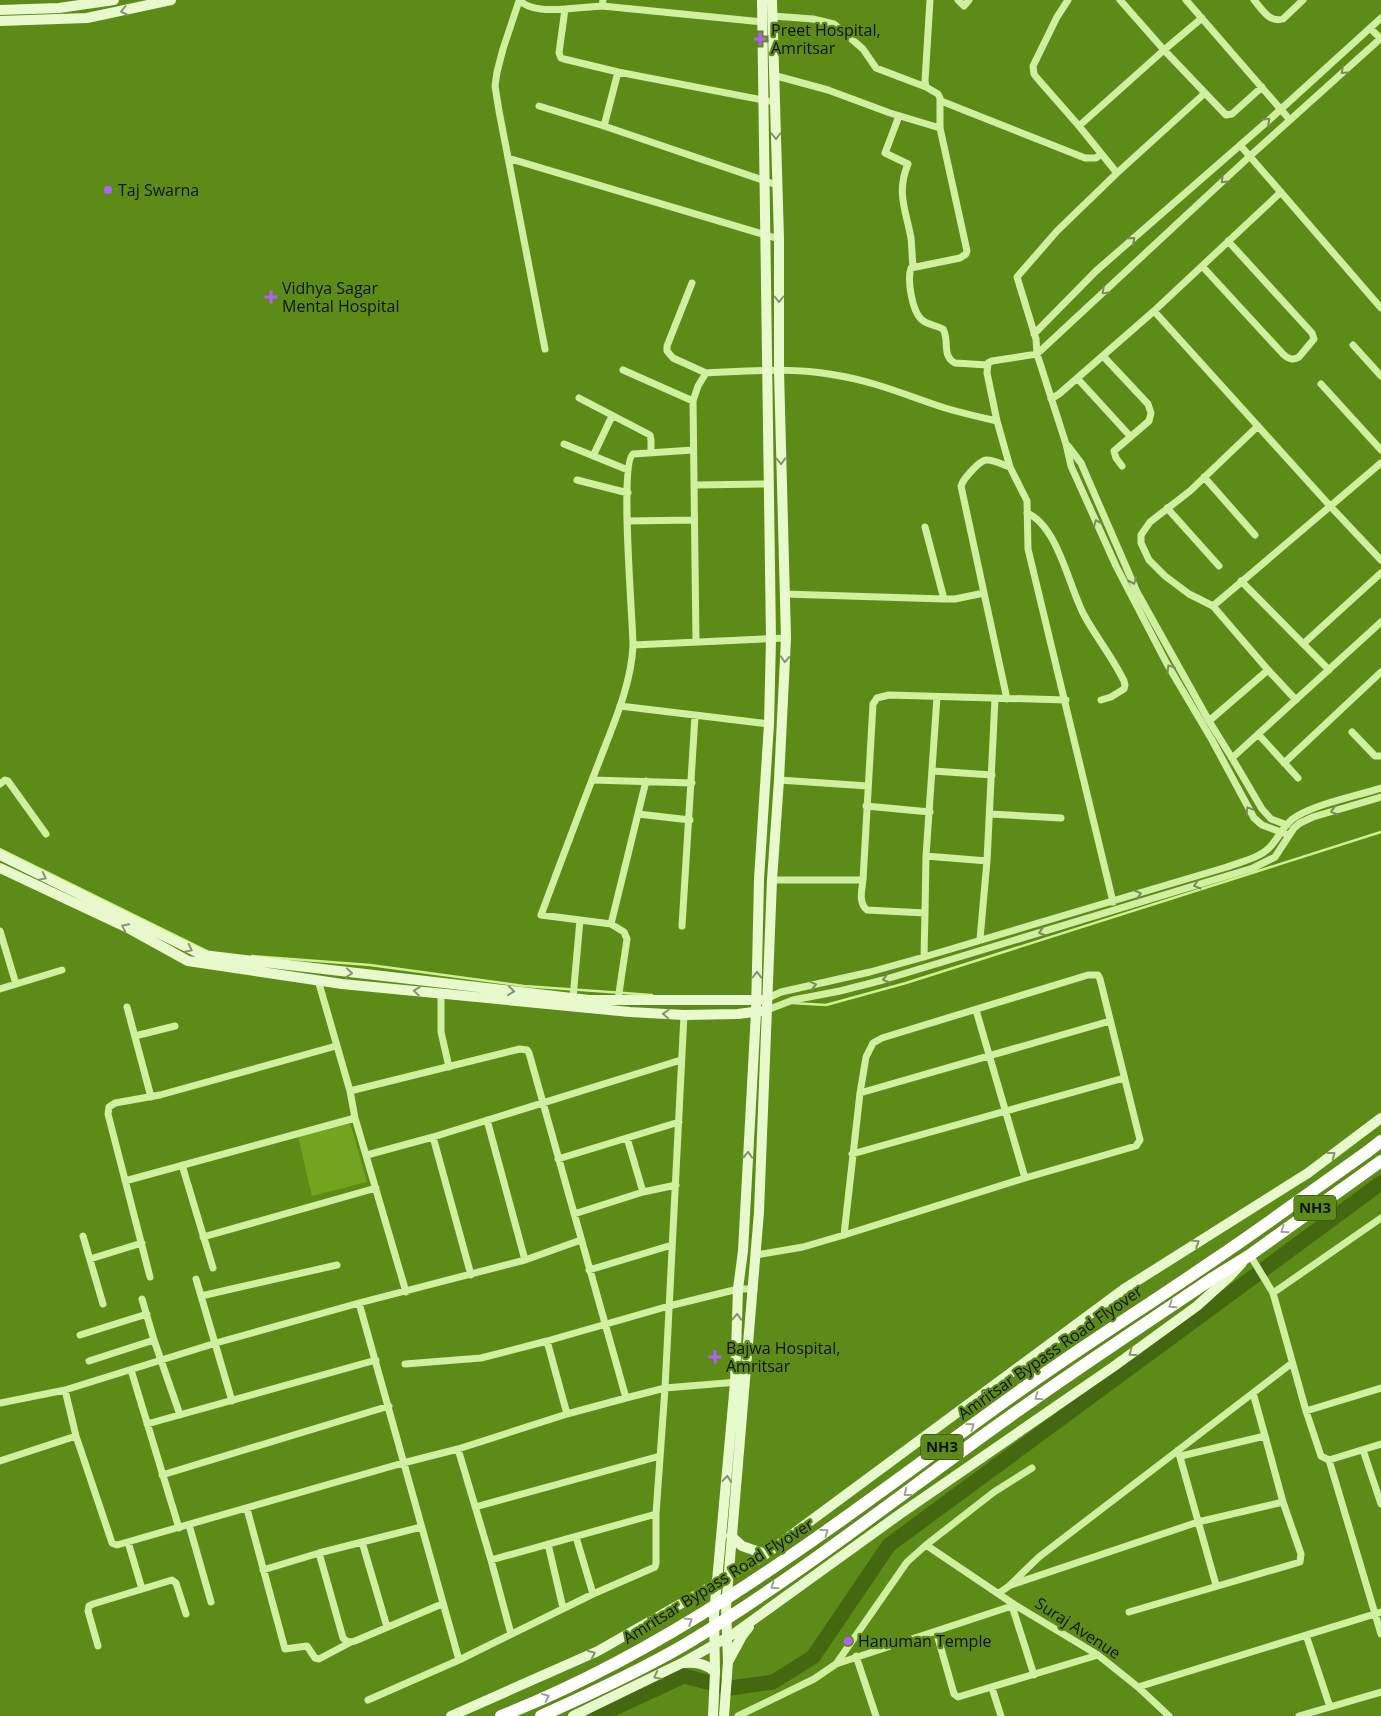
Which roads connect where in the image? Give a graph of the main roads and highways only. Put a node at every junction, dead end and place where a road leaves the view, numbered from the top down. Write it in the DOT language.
graph roads {
  1 [pos="1381,1142"];
  2 [pos="1381,1162"];
  3 [pos="501,1716"];
  4 [pos="542,1716"];
  3 -- 1 [label="highway, Amritsar Bypass Road Flyover / NH3, one-way, bridge"];
  2 -- 4 [label="highway, Amritsar Bypass Road Flyover / NH3, one-way, bridge"];
}
